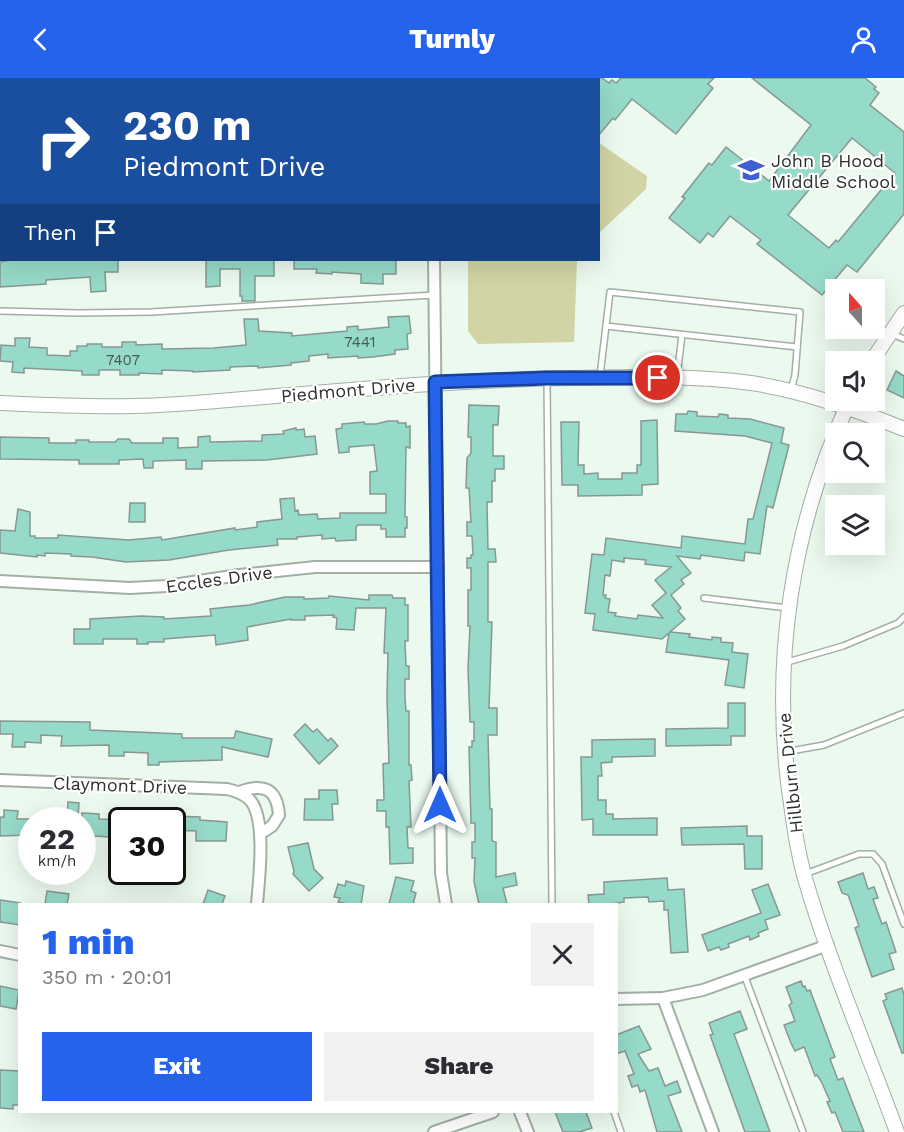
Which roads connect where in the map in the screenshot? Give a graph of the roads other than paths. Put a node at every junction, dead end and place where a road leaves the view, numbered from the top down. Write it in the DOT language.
graph roads {
  1 [pos="434,261"];
  2 [pos="434,295"];
  3 [pos="0,311"];
  4 [pos="904,313"];
  5 [pos="606,326"];
  6 [pos="890,333"];
  7 [pos="682,335"];
  8 [pos="904,339"];
  9 [pos="797,347"];
  10 [pos="879,351"];
  11 [pos="600,377"];
  12 [pos="547,378"];
  13 [pos="677,378"];
  14 [pos="435,382"];
  15 [pos="790,392"];
  16 [pos="825,399"];
  17 [pos="0,403"];
  18 [pos="846,411"];
  19 [pos="864,411"];
  20 [pos="904,429"];
  21 [pos="438,567"];
  22 [pos="0,581"];
  23 [pos="704,598"];
  24 [pos="788,608"];
  25 [pos="904,617"];
  26 [pos="783,664"];
  27 [pos="904,713"];
  28 [pos="784,753"];
  29 [pos="0,780"];
  30 [pos="239,792"];
  31 [pos="260,834"];
  32 [pos="804,875"];
  33 [pos="257,903"];
  34 [pos="446,903"];
  35 [pos="552,903"];
  36 [pos="904,924"];
  37 [pos="828,945"];
  38 [pos="0,951"];
  39 [pos="18,955"];
  40 [pos="745,977"];
  41 [pos="663,998"];
  42 [pos="618,999"];
  43 [pos="491,1113"];
  44 [pos="520,1113"];
  45 [pos="614,1113"];
  46 [pos="450,1130"];
  47 [pos="434,1132"];
  48 [pos="528,1132"];
  49 [pos="621,1132"];
  50 [pos="713,1132"];
  51 [pos="803,1132"];
  52 [pos="897,1132"];
  1 -- 2 [label="street"];
  2 -- 3 [label="lane"];
  2 -- 14 [label="street"];
  4 -- 6 [label="street"];
  5 -- 7 [label="lane"];
  5 -- 9 [label="lane"];
  5 -- 11 [label="lane"];
  6 -- 8 [label="lane"];
  6 -- 10 [label="street"];
  7 -- 9 [label="lane"];
  7 -- 13 [label="lane"];
  9 -- 15 [label="lane"];
  11 -- 12 [label="street, Piedmont Drive"];
  11 -- 13 [label="street, Piedmont Drive"];
  12 -- 14 [label="street, Piedmont Drive"];
  12 -- 35 [label="lane"];
  13 -- 15 [label="street, Piedmont Drive"];
  14 -- 17 [label="street, Piedmont Drive"];
  14 -- 21 [label="street"];
  15 -- 16 [label="street, Piedmont Drive"];
  18 -- 24 [label="street, Hillburn Drive"];
  19 -- 20 [label="street, Piedmont Drive"];
  21 -- 22 [label="street, Eccles Drive"];
  21 -- 34 [label="street"];
  23 -- 24 [label="lane"];
  24 -- 26 [label="street, Hillburn Drive"];
  25 -- 26 [label="lane"];
  26 -- 28 [label="street, Hillburn Drive"];
  27 -- 28 [label="lane"];
  28 -- 32 [label="street, Hillburn Drive"];
  29 -- 30 [label="street, Claymont Drive"];
  30 -- 31 [label="street"];
  30 -- 31 [label="street, Claymont Drive"];
  31 -- 33 [label="street"];
  32 -- 36 [label="lane"];
  32 -- 37 [label="street, Hillburn Drive"];
  37 -- 40 [label="street"];
  37 -- 52 [label="street, Hillburn Drive"];
  38 -- 39 [label="street"];
  40 -- 41 [label="street"];
  40 -- 51 [label="lane"];
  41 -- 42 [label="street"];
  41 -- 50 [label="street"];
  43 -- 46 [label="street"];
  44 -- 48 [label="street"];
  45 -- 49 [label="lane"];
  46 -- 47 [label="street"];
}
